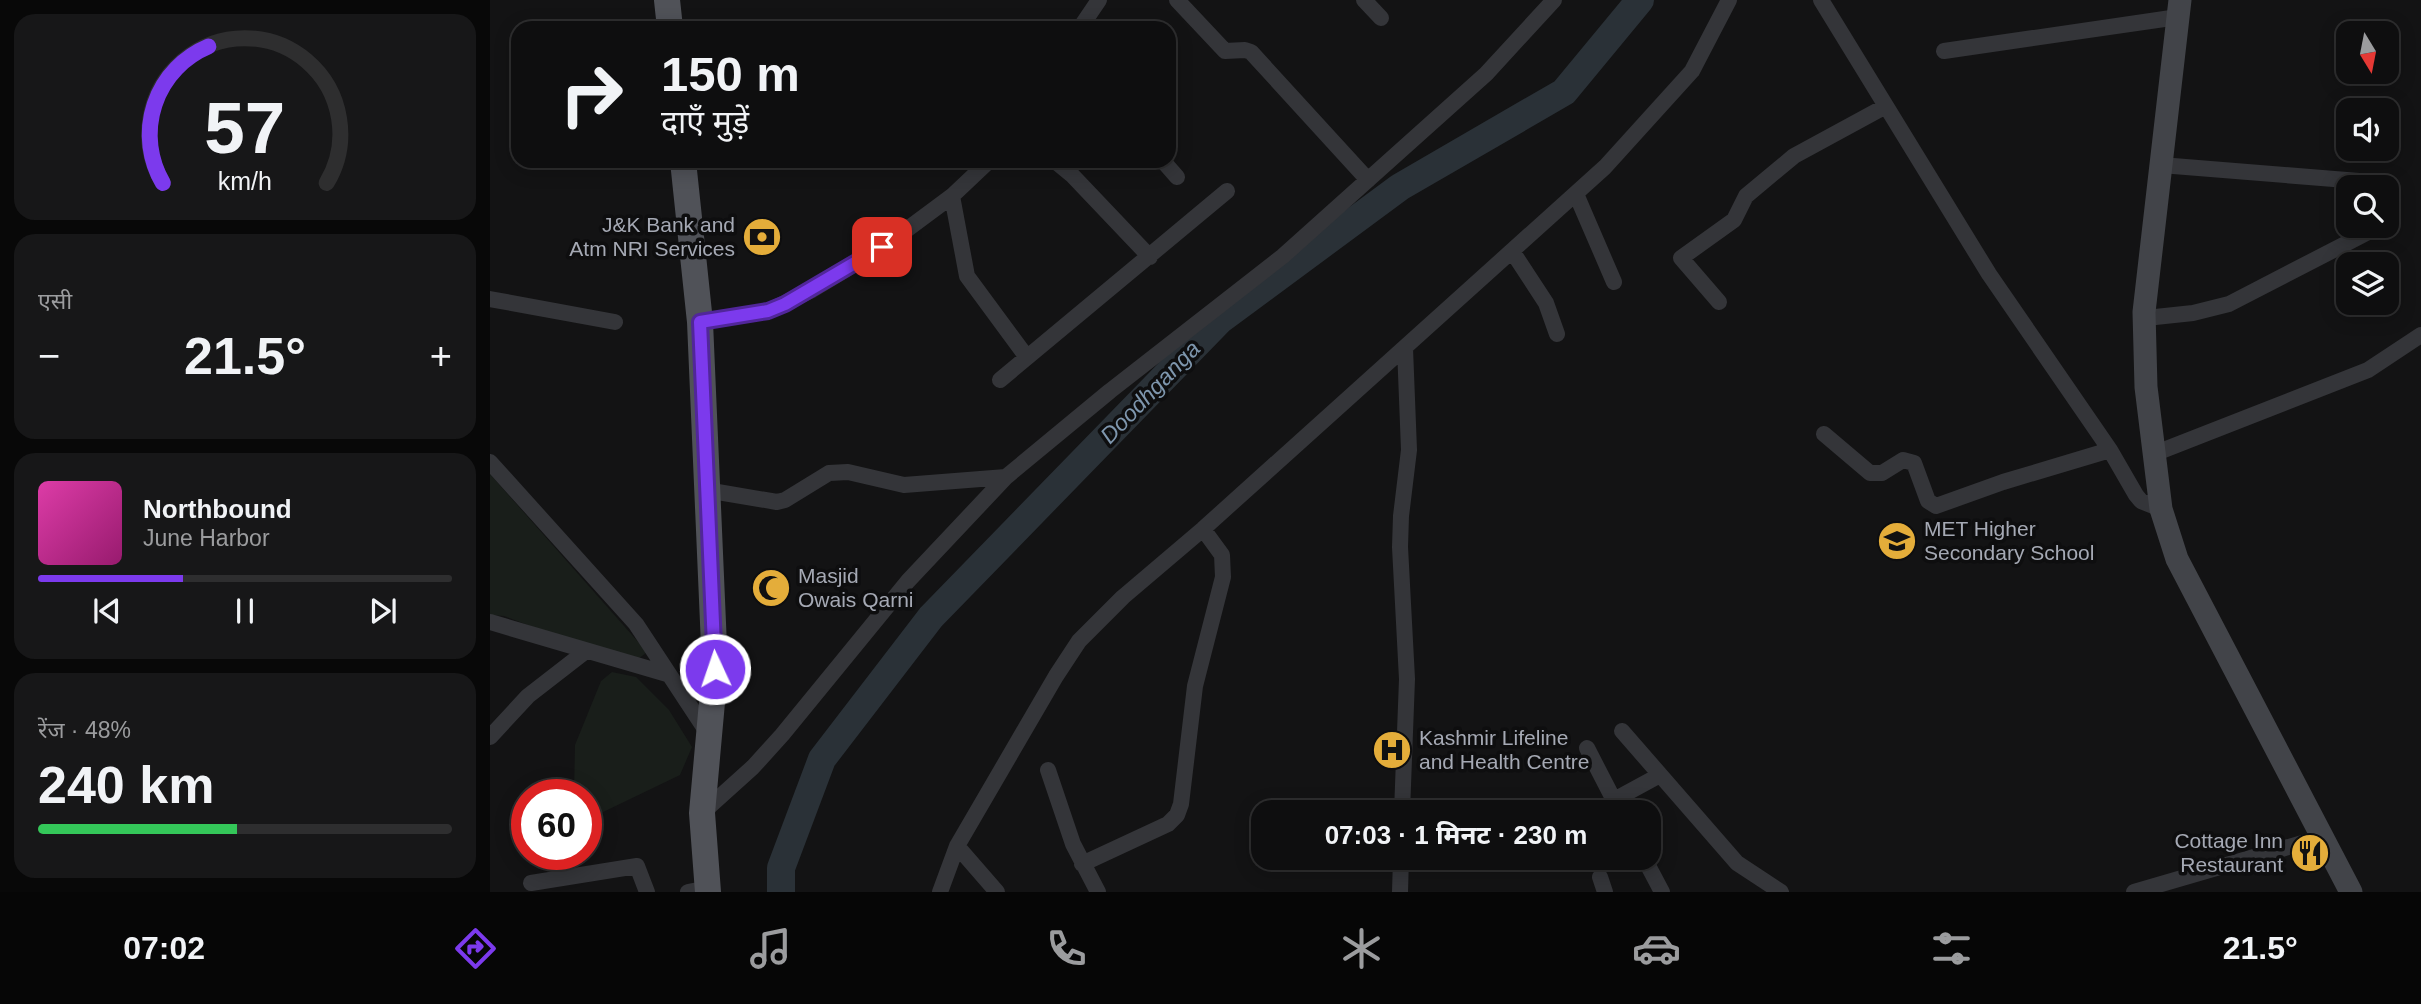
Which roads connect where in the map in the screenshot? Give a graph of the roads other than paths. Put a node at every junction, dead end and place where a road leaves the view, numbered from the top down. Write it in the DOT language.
graph roads {
  1 [pos="667,0"];
  2 [pos="1099,0"];
  3 [pos="1364,0"];
  4 [pos="1554,0"];
  5 [pos="1729,0"];
  6 [pos="1821,0"];
  7 [pos="1184,2"];
  8 [pos="2178,9"];
  9 [pos="1381,18"];
  10 [pos="669,21"];
  11 [pos="1085,21"];
  12 [pos="1944,51"];
  13 [pos="1886,106"];
  14 [pos="2161,165"];
  15 [pos="684,168"];
  16 [pos="982,168"];
  17 [pos="1064,168"];
  18 [pos="1169,168"];
  19 [pos="1177,177"];
  20 [pos="2336,179"];
  21 [pos="1368,180"];
  22 [pos="1227,191"];
  23 [pos="1576,194"];
  24 [pos="952,196"];
  25 [pos="2357,238"];
  26 [pos="1512,251"];
  27 [pos="1150,257"];
  28 [pos="1614,282"];
  29 [pos="490,299"];
  30 [pos="1719,302"];
  31 [pos="2146,318"];
  32 [pos="615,322"];
  33 [pos="700,322"];
  34 [pos="1557,334"];
  35 [pos="2421,335"];
  36 [pos="1405,348"];
  37 [pos="1026,356"];
  38 [pos="1000,380"];
  39 [pos="1824,434"];
  40 [pos="2110,450"];
  41 [pos="2156,453"];
  42 [pos="490,462"];
  43 [pos="1006,477"];
  44 [pos="706,490"];
  45 [pos="2161,509"];
  46 [pos="1203,529"];
  47 [pos="490,622"];
  48 [pos="586,651"];
  49 [pos="667,674"];
  50 [pos="1622,731"];
  51 [pos="709,735"];
  52 [pos="490,737"];
  53 [pos="1587,748"];
  54 [pos="1048,770"];
  55 [pos="1660,775"];
  56 [pos="1402,800"];
  57 [pos="1614,800"];
  58 [pos="1625,800"];
  59 [pos="702,813"];
  60 [pos="2323,837"];
  61 [pos="957,846"];
  62 [pos="1082,864"];
  63 [pos="1401,870"];
  64 [pos="1650,870"];
  65 [pos="531,883"];
  66 [pos="701,891"];
  67 [pos="647,892"];
  68 [pos="940,892"];
  69 [pos="997,892"];
  70 [pos="1098,892"];
  71 [pos="1401,892"];
  72 [pos="1662,892"];
  73 [pos="1781,892"];
  74 [pos="2134,892"];
  75 [pos="2351,892"];
  1 -- 10 [label="main road"];
  2 -- 11 [label="street"];
  3 -- 9 [label="street"];
  4 -- 21 [label="street"];
  5 -- 23 [label="street"];
  6 -- 13 [label="street"];
  7 -- 21 [label="street"];
  8 -- 12 [label="street"];
  8 -- 14 [label="main road"];
  13 -- 30 [label="street"];
  13 -- 40 [label="street"];
  14 -- 20 [label="street"];
  14 -- 31 [label="main road"];
  15 -- 33 [label="main road"];
  16 -- 24 [label="street"];
  17 -- 27 [label="street"];
  18 -- 19 [label="street"];
  21 -- 43 [label="street"];
  22 -- 27 [label="street"];
  23 -- 26 [label="street"];
  23 -- 28 [label="street"];
  24 -- 33 [label="street"];
  24 -- 37 [label="street"];
  25 -- 31 [label="street"];
  26 -- 34 [label="street"];
  26 -- 36 [label="street"];
  27 -- 37 [label="street"];
  29 -- 32 [label="street"];
  31 -- 41 [label="main road"];
  33 -- 44 [label="main road"];
  35 -- 41 [label="street"];
  36 -- 46 [label="street"];
  36 -- 56 [label="street"];
  37 -- 38 [label="street"];
  39 -- 40 [label="street"];
  40 -- 45 [label="street"];
  41 -- 45 [label="main road"];
  42 -- 49 [label="street"];
  43 -- 44 [label="street"];
  43 -- 59 [label="street"];
  44 -- 51 [label="main road"];
  45 -- 60 [label="main road"];
  46 -- 61 [label="street"];
  46 -- 62 [label="street"];
  47 -- 48 [label="street"];
  48 -- 49 [label="street"];
  48 -- 52 [label="street"];
  49 -- 51 [label="street"];
  50 -- 55 [label="street"];
  51 -- 59 [label="main road"];
  53 -- 57 [label="street"];
  54 -- 62 [label="street"];
  55 -- 58 [label="street"];
  55 -- 73 [label="street"];
  59 -- 66 [label="main road"];
  60 -- 74 [label="street"];
  60 -- 75 [label="main road"];
  61 -- 68 [label="street"];
  61 -- 69 [label="street"];
  62 -- 70 [label="street"];
  63 -- 71 [label="street"];
  64 -- 72 [label="street"];
  65 -- 67 [label="street"];
}
